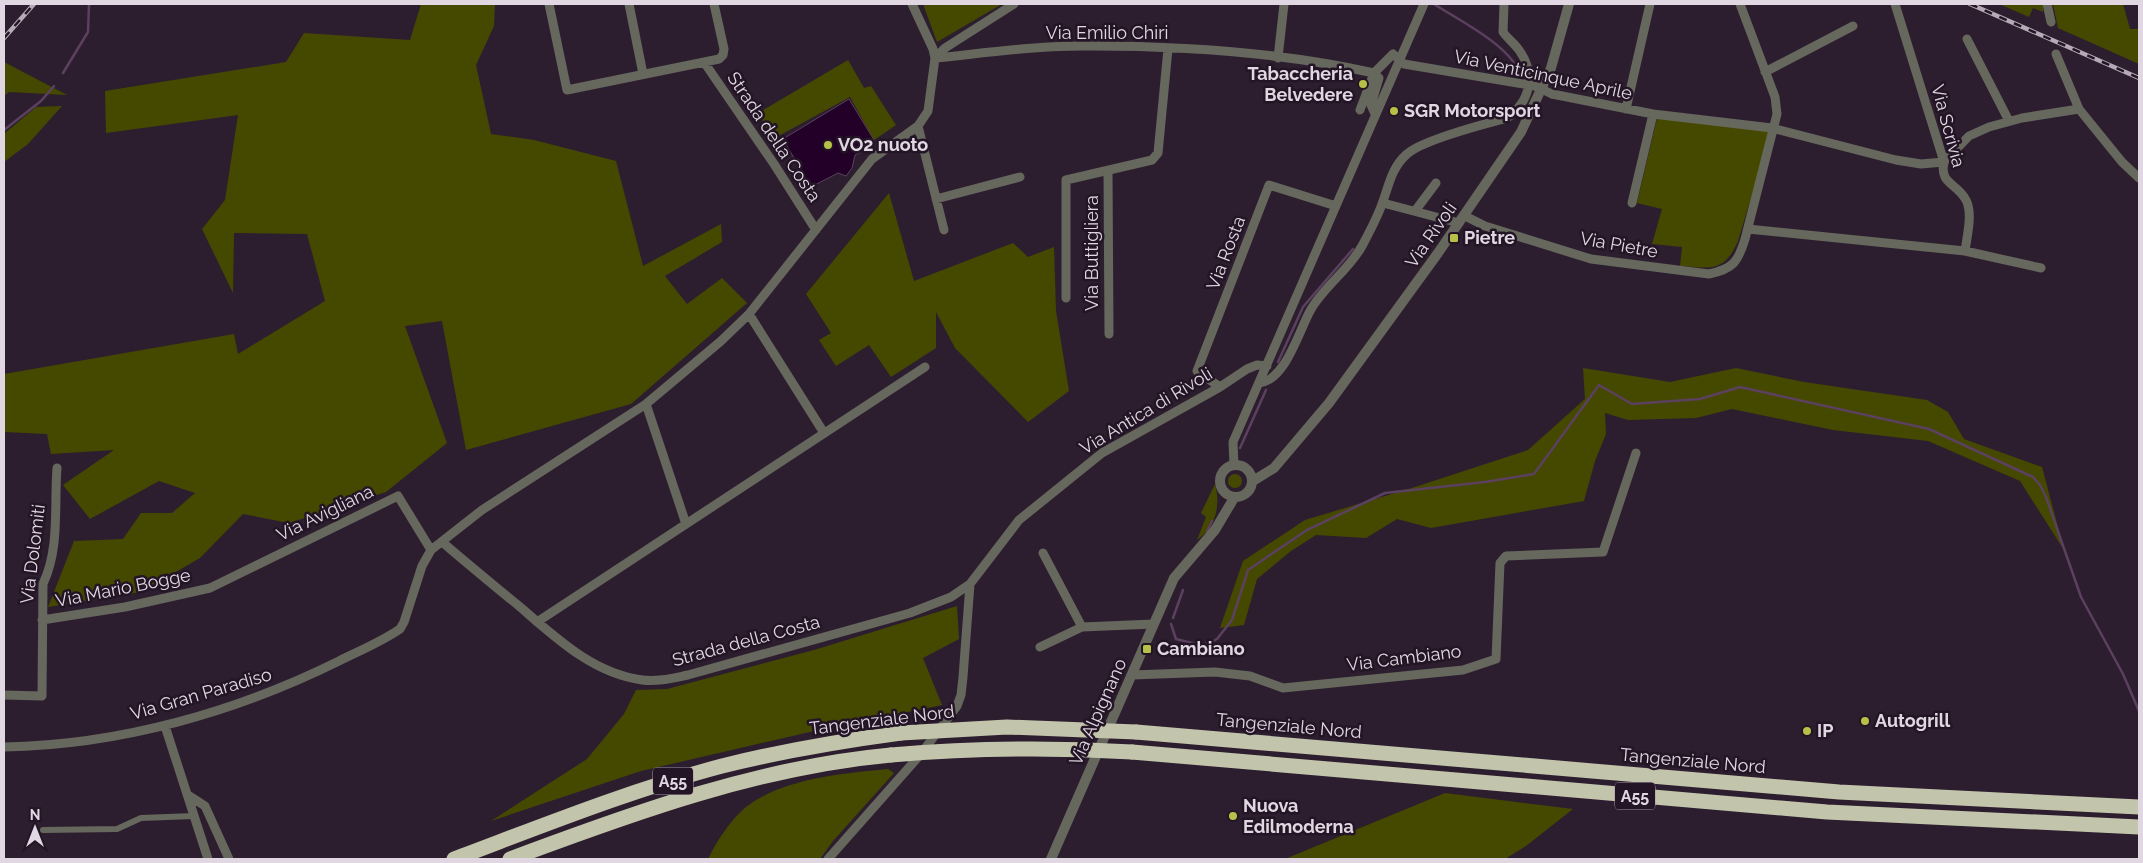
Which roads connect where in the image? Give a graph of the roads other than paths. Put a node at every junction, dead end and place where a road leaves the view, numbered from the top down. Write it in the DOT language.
graph roads {
  1 [pos="549,4"];
  2 [pos="628,4"];
  3 [pos="714,4"];
  4 [pos="912,4"];
  5 [pos="1014,4"];
  6 [pos="1284,4"];
  7 [pos="1424,4"];
  8 [pos="1504,4"];
  9 [pos="1568,4"];
  10 [pos="1650,4"];
  11 [pos="1740,4"];
  12 [pos="1895,4"];
  13 [pos="2047,4"];
  14 [pos="2051,22"];
  15 [pos="1853,26"];
  16 [pos="1967,39"];
  17 [pos="1168,49"];
  18 [pos="2056,54"];
  19 [pos="935,58"];
  20 [pos="1278,58"];
  21 [pos="1398,60"];
  22 [pos="704,62"];
  23 [pos="1765,72"];
  24 [pos="1374,73"];
  25 [pos="643,74"];
  26 [pos="1532,86"];
  27 [pos="1626,109"];
  28 [pos="2079,109"];
  29 [pos="1360,110"];
  30 [pos="1375,114"];
  31 [pos="1653,114"];
  32 [pos="2009,121"];
  33 [pos="918,126"];
  34 [pos="1772,128"];
  35 [pos="1944,162"];
  36 [pos="1108,171"];
  37 [pos="1020,177"];
  38 [pos="2139,178"];
  39 [pos="1436,183"];
  40 [pos="936,198"];
  41 [pos="1383,203"];
  42 [pos="1632,204"];
  43 [pos="1336,206"];
  44 [pos="1415,211"];
  45 [pos="1462,219"];
  46 [pos="1748,229"];
  47 [pos="816,230"];
  48 [pos="944,230"];
  49 [pos="1965,250"];
  50 [pos="2041,268"];
  51 [pos="1066,298"];
  52 [pos="749,314"];
  53 [pos="1109,334"];
  54 [pos="1267,366"];
  55 [pos="925,367"];
  56 [pos="1260,383"];
  57 [pos="1220,387"];
  58 [pos="646,404"];
  59 [pos="824,433"];
  60 [pos="1636,453"];
  61 [pos="1278,462"];
  62 [pos="1240,466"];
  63 [pos="57,468"];
  64 [pos="1252,481"];
  65 [pos="1229,496"];
  66 [pos="686,524"];
  67 [pos="442,542"];
  68 [pos="431,550"];
  69 [pos="1043,553"];
  70 [pos="1174,578"];
  71 [pos="970,584"];
  72 [pos="210,588"];
  73 [pos="42,620"];
  74 [pos="538,622"];
  75 [pos="1154,624"];
  76 [pos="1082,627"];
  77 [pos="1040,647"];
  78 [pos="1132,675"];
  79 [pos="4,695"];
  80 [pos="165,726"];
  81 [pos="4,747"];
  82 [pos="188,795"];
  83 [pos="2139,807"];
  84 [pos="194,816"];
  85 [pos="2139,827"];
  86 [pos="43,830"];
  87 [pos="208,859"];
  88 [pos="228,859"];
  89 [pos="454,859"];
  90 [pos="510,859"];
  91 [pos="828,859"];
  92 [pos="1051,859"];
  1 -- 25 [label="street, Strada della Costa"];
  2 -- 25 [label="street"];
  3 -- 22 [label="street, Strada della Costa"];
  4 -- 19 [label="street"];
  5 -- 19 [label="street"];
  6 -- 20 [label="street"];
  7 -- 21 [label="street"];
  8 -- 26 [label="street"];
  9 -- 45 [label="street, Via Rivoli"];
  10 -- 27 [label="street"];
  11 -- 23 [label="street, Via Pietre"];
  12 -- 35 [label="street, Via Scrivia"];
  13 -- 14 [label="street"];
  15 -- 23 [label="street"];
  16 -- 32 [label="street"];
  17 -- 19 [label="street, Via Emilio Chiri"];
  17 -- 20 [label="street, Via Emilio Chiri"];
  17 -- 36 [label="street, Via Buttigliera"];
  18 -- 28 [label="street"];
  19 -- 33 [label="street, Strada della Costa"];
  20 -- 24 [label="street, Via Emilio Chiri"];
  21 -- 24 [label="street"];
  21 -- 26 [label="street, Via Venticinque Aprile"];
  21 -- 30 [label="street"];
  22 -- 25 [label="street, Strada della Costa"];
  22 -- 47 [label="street, Strada della Costa"];
  23 -- 34 [label="street, Via Pietre"];
  24 -- 29 [label="street"];
  24 -- 30 [label="street"];
  26 -- 27 [label="street, Via Venticinque Aprile, bridge"];
  26 -- 41 [label="street"];
  27 -- 31 [label="street, Via Venticinque Aprile"];
  28 -- 32 [label="street"];
  28 -- 38 [label="street"];
  30 -- 43 [label="street"];
  31 -- 34 [label="street, Via Venticinque Aprile"];
  31 -- 42 [label="street, Via Venticinque Aprile"];
  32 -- 35 [label="street"];
  33 -- 40 [label="street"];
  33 -- 47 [label="street, Strada della Costa"];
  34 -- 35 [label="street, Via Venticinque Aprile"];
  34 -- 46 [label="street, Via Pietre"];
  35 -- 49 [label="street, Via Scrivia"];
  36 -- 51 [label="street, Via Buttigliera"];
  36 -- 53 [label="street, Via Buttigliera"];
  37 -- 40 [label="street"];
  39 -- 44 [label="street"];
  40 -- 48 [label="street"];
  41 -- 44 [label="street"];
  41 -- 56 [label="street"];
  43 -- 54 [label="street"];
  43 -- 57 [label="street, Via Rosta"];
  44 -- 45 [label="street"];
  45 -- 46 [label="street, Via Pietre"];
  45 -- 61 [label="street, Via Rivoli"];
  46 -- 49 [label="street"];
  47 -- 52 [label="street, Strada della Costa"];
  49 -- 50 [label="street"];
  52 -- 58 [label="street, Strada della Costa"];
  52 -- 59 [label="street"];
  54 -- 56 [label="street"];
  54 -- 57 [label="street, Via Antica di Rivoli"];
  55 -- 59 [label="street"];
  56 -- 62 [label="street"];
  57 -- 71 [label="street, Via Antica di Rivoli"];
  58 -- 66 [label="street"];
  58 -- 67 [label="street, Strada della Costa"];
  59 -- 66 [label="street"];
  60 -- 78 [label="street, Via Cambiano"];
  61 -- 62 [label="street"];
  61 -- 64 [label="street, Via Rivoli"];
  62 -- 64 [label="street"];
  62 -- 65 [label="street"];
  63 -- 73 [label="street, Via Dolomiti"];
  64 -- 65 [label="street, Via Rivoli"];
  65 -- 70 [label="street, Via Rivoli"];
  66 -- 74 [label="street"];
  67 -- 68 [label="street, Strada della Costa"];
  67 -- 74 [label="street, Strada della Costa"];
  68 -- 72 [label="street, Via Avigliana"];
  68 -- 80 [label="street, Via Gran Paradiso"];
  69 -- 76 [label="street"];
  70 -- 75 [label="street, Via Alpignano"];
  71 -- 74 [label="street, Strada della Costa"];
  71 -- 91 [label="street"];
  72 -- 73 [label="street, Via Mario Bogge"];
  73 -- 79 [label="street, Via Dolomiti"];
  75 -- 76 [label="street"];
  75 -- 78 [label="street, Via Alpignano"];
  76 -- 77 [label="street"];
  78 -- 92 [label="street, Via Alpignano"];
  80 -- 81 [label="street, Via Gran Paradiso"];
  80 -- 82 [label="street"];
  82 -- 84 [label="street"];
  82 -- 88 [label="street"];
  83 -- 89 [label="highway, Tangenziale Nord / A55, bridge"];
  84 -- 86 [label="street"];
  84 -- 87 [label="street"];
  85 -- 90 [label="highway, Tangenziale Nord / A55, bridge"];
}
